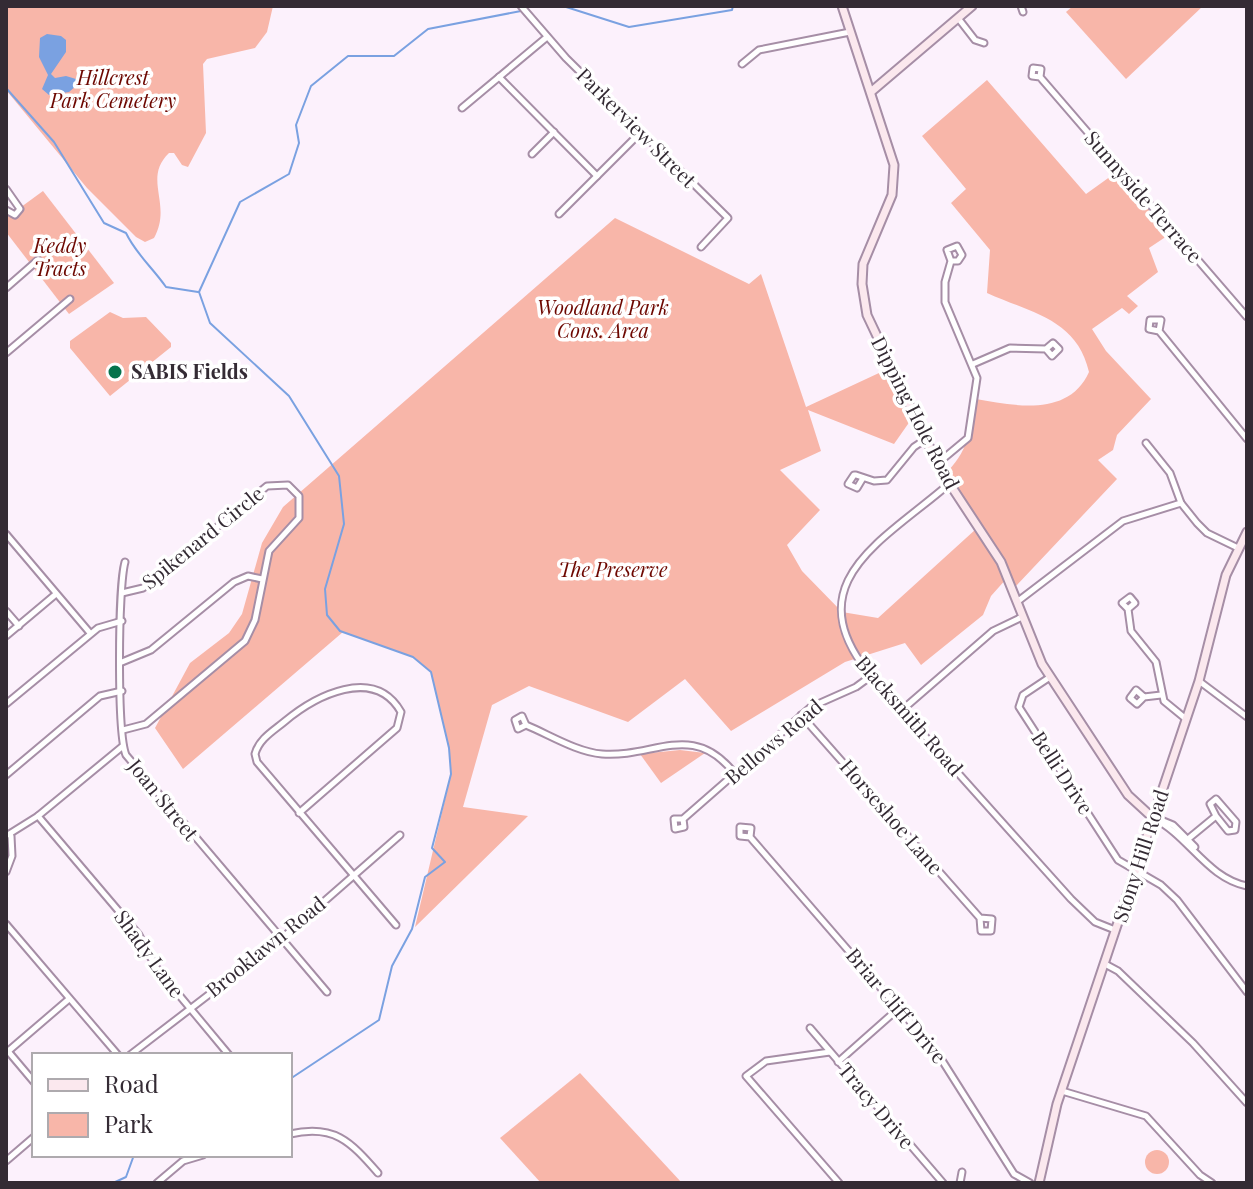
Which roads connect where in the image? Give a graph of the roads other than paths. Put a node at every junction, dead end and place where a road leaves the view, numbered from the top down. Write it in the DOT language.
graph roads {
  1 [pos="521,6"];
  2 [pos="842,6"];
  3 [pos="972,6"];
  4 [pos="958,18"];
  5 [pos="851,32"];
  6 [pos="547,37"];
  7 [pos="984,43"];
  8 [pos="742,64"];
  9 [pos="499,77"];
  10 [pos="1040,77"];
  11 [pos="872,91"];
  12 [pos="462,108"];
  13 [pos="554,132"];
  14 [pos="641,132"];
  15 [pos="532,154"];
  16 [pos="597,176"];
  17 [pos="6,189"];
  18 [pos="6,210"];
  19 [pos="559,214"];
  20 [pos="701,247"];
  21 [pos="38,260"];
  22 [pos="951,261"];
  23 [pos="6,288"];
  24 [pos="70,299"];
  25 [pos="1247,317"];
  26 [pos="1159,331"];
  27 [pos="1046,349"];
  28 [pos="6,353"];
  29 [pos="973,364"];
  30 [pos="926,438"];
  31 [pos="1247,439"];
  32 [pos="1146,443"];
  33 [pos="938,463"];
  34 [pos="863,478"];
  35 [pos="949,484"];
  36 [pos="1181,503"];
  37 [pos="1247,532"];
  38 [pos="6,534"];
  39 [pos="1238,548"];
  40 [pos="125,562"];
  41 [pos="262,579"];
  42 [pos="122,593"];
  43 [pos="56,594"];
  44 [pos="1017,602"];
  45 [pos="1128,609"];
  46 [pos="6,611"];
  47 [pos="1022,617"];
  48 [pos="122,621"];
  49 [pos="19,626"];
  50 [pos="90,633"];
  51 [pos="6,636"];
  52 [pos="122,662"];
  53 [pos="871,676"];
  54 [pos="1050,677"];
  55 [pos="1199,681"];
  56 [pos="122,691"];
  57 [pos="1161,695"];
  58 [pos="1144,697"];
  59 [pos="6,704"];
  60 [pos="902,710"];
  61 [pos="801,715"];
  62 [pos="1247,717"];
  63 [pos="1186,719"];
  64 [pos="526,725"];
  65 [pos="123,730"];
  66 [pos="123,746"];
  67 [pos="735,774"];
  68 [pos="6,775"];
  69 [pos="299,813"];
  70 [pos="38,816"];
  71 [pos="1216,816"];
  72 [pos="1153,818"];
  73 [pos="683,819"];
  74 [pos="400,835"];
  75 [pos="8,836"];
  76 [pos="750,837"];
  77 [pos="1188,839"];
  78 [pos="1202,858"];
  79 [pos="6,872"];
  80 [pos="1136,872"];
  81 [pos="353,877"];
  82 [pos="1247,886"];
  83 [pos="980,918"];
  84 [pos="6,924"];
  85 [pos="396,925"];
  86 [pos="1116,930"];
  87 [pos="281,939"];
  88 [pos="1105,964"];
  89 [pos="327,992"];
  90 [pos="1247,992"];
  91 [pos="70,999"];
  92 [pos="188,1008"];
  93 [pos="899,1008"];
  94 [pos="810,1028"];
  95 [pos="6,1051"];
  96 [pos="830,1052"];
  97 [pos="116,1053"];
  98 [pos="132,1053"];
  99 [pos="227,1053"];
  100 [pos="838,1062"];
  101 [pos="32,1080"];
  102 [pos="1062,1091"];
  103 [pos="1247,1103"];
  104 [pos="292,1134"];
  105 [pos="32,1139"];
  106 [pos="196,1157"];
  107 [pos="6,1161"];
  108 [pos="962,1172"];
  109 [pos="378,1173"];
  110 [pos="1200,1175"];
  111 [pos="157,1183"];
  112 [pos="839,1183"];
  113 [pos="943,1183"];
  114 [pos="960,1183"];
  115 [pos="1030,1183"];
  116 [pos="1039,1183"];
  117 [pos="1199,1183"];
  118 [pos="1212,1183"];
  1 -- 6 [label="street, Parkerview Street"];
  2 -- 5 [label="main road, Dipping Hole Road"];
  3 -- 4 [label="main road"];
  4 -- 7 [label="street"];
  4 -- 11 [label="main road"];
  5 -- 8 [label="street"];
  5 -- 11 [label="main road, Dipping Hole Road"];
  6 -- 9 [label="street"];
  6 -- 14 [label="street, Parkerview Street"];
  9 -- 12 [label="street"];
  9 -- 13 [label="street"];
  10 -- 25 [label="street, Sunnyside Terrace"];
  11 -- 30 [label="main road, Dipping Hole Road"];
  13 -- 15 [label="street"];
  13 -- 16 [label="street"];
  14 -- 16 [label="street"];
  14 -- 20 [label="street, Parkerview Street"];
  16 -- 19 [label="street"];
  17 -- 18 [label="street"];
  21 -- 23 [label="street"];
  22 -- 29 [label="street"];
  24 -- 28 [label="street"];
  26 -- 31 [label="street"];
  27 -- 29 [label="street"];
  29 -- 33 [label="street"];
  30 -- 33 [label="main road, Dipping Hole Road"];
  30 -- 34 [label="street"];
  32 -- 36 [label="street"];
  33 -- 35 [label="main road, Dipping Hole Road"];
  35 -- 44 [label="main road, Dipping Hole Road"];
  35 -- 53 [label="street, Blacksmith Road"];
  36 -- 39 [label="street"];
  36 -- 44 [label="street"];
  37 -- 39 [label="main road, Stony Hill Road"];
  38 -- 43 [label="street"];
  39 -- 55 [label="main road, Stony Hill Road"];
  40 -- 42 [label="street, Joan Street"];
  41 -- 42 [label="street, Spikenard Circle"];
  41 -- 52 [label="street"];
  41 -- 65 [label="street, Spikenard Circle"];
  42 -- 48 [label="street, Joan Street"];
  43 -- 49 [label="street"];
  43 -- 50 [label="street"];
  44 -- 47 [label="main road, Dipping Hole Road"];
  45 -- 57 [label="street"];
  46 -- 49 [label="street"];
  47 -- 54 [label="main road, Dipping Hole Road"];
  47 -- 60 [label="street"];
  48 -- 50 [label="street"];
  48 -- 52 [label="street, Joan Street"];
  49 -- 51 [label="street"];
  50 -- 59 [label="street"];
  52 -- 56 [label="street, Joan Street"];
  53 -- 60 [label="street, Blacksmith Road"];
  53 -- 61 [label="street, Bellows Road"];
  54 -- 72 [label="main road, Dipping Hole Road"];
  54 -- 80 [label="street, Belli Drive"];
  55 -- 62 [label="street"];
  55 -- 63 [label="main road, Stony Hill Road"];
  56 -- 65 [label="street, Joan Street"];
  56 -- 68 [label="street"];
  57 -- 58 [label="street"];
  57 -- 63 [label="street"];
  60 -- 86 [label="street, Blacksmith Road"];
  61 -- 67 [label="street, Bellows Road"];
  61 -- 83 [label="street, Horseshoe Lane"];
  63 -- 72 [label="main road, Stony Hill Road"];
  64 -- 67 [label="street"];
  65 -- 66 [label="street, Joan Street"];
  66 -- 70 [label="street"];
  66 -- 87 [label="street, Joan Street"];
  67 -- 73 [label="street, Bellows Road"];
  69 -- 69 [label="street"];
  69 -- 81 [label="street"];
  70 -- 75 [label="street"];
  70 -- 92 [label="street, Shady Lane"];
  71 -- 71 [label="street"];
  71 -- 77 [label="street"];
  72 -- 77 [label="street"];
  72 -- 78 [label="street"];
  72 -- 80 [label="main road, Stony Hill Road"];
  74 -- 81 [label="street, Brooklawn Road"];
  75 -- 79 [label="street"];
  76 -- 93 [label="street, Briar Cliff Drive"];
  77 -- 78 [label="street"];
  78 -- 82 [label="street"];
  80 -- 86 [label="main road, Stony Hill Road"];
  80 -- 90 [label="street"];
  81 -- 85 [label="street"];
  81 -- 87 [label="street, Brooklawn Road"];
  84 -- 91 [label="street"];
  86 -- 88 [label="main road, Stony Hill Road"];
  87 -- 89 [label="street, Joan Street"];
  87 -- 92 [label="street, Brooklawn Road"];
  88 -- 102 [label="main road, Stony Hill Road"];
  88 -- 103 [label="street"];
  91 -- 95 [label="street"];
  91 -- 97 [label="street"];
  92 -- 98 [label="street, Brooklawn Road"];
  92 -- 99 [label="street, Shady Lane"];
  93 -- 100 [label="street"];
  93 -- 115 [label="street, Briar Cliff Drive"];
  94 -- 96 [label="street, Tracy Drive"];
  95 -- 101 [label="street"];
  96 -- 100 [label="street, Tracy Drive"];
  96 -- 112 [label="street"];
  100 -- 113 [label="street, Tracy Drive"];
  102 -- 110 [label="street"];
  102 -- 116 [label="main road, Stony Hill Road"];
  104 -- 109 [label="street"];
  105 -- 107 [label="street"];
  106 -- 111 [label="street"];
  108 -- 114 [label="street"];
  110 -- 117 [label="street"];
  110 -- 118 [label="street"];
}
